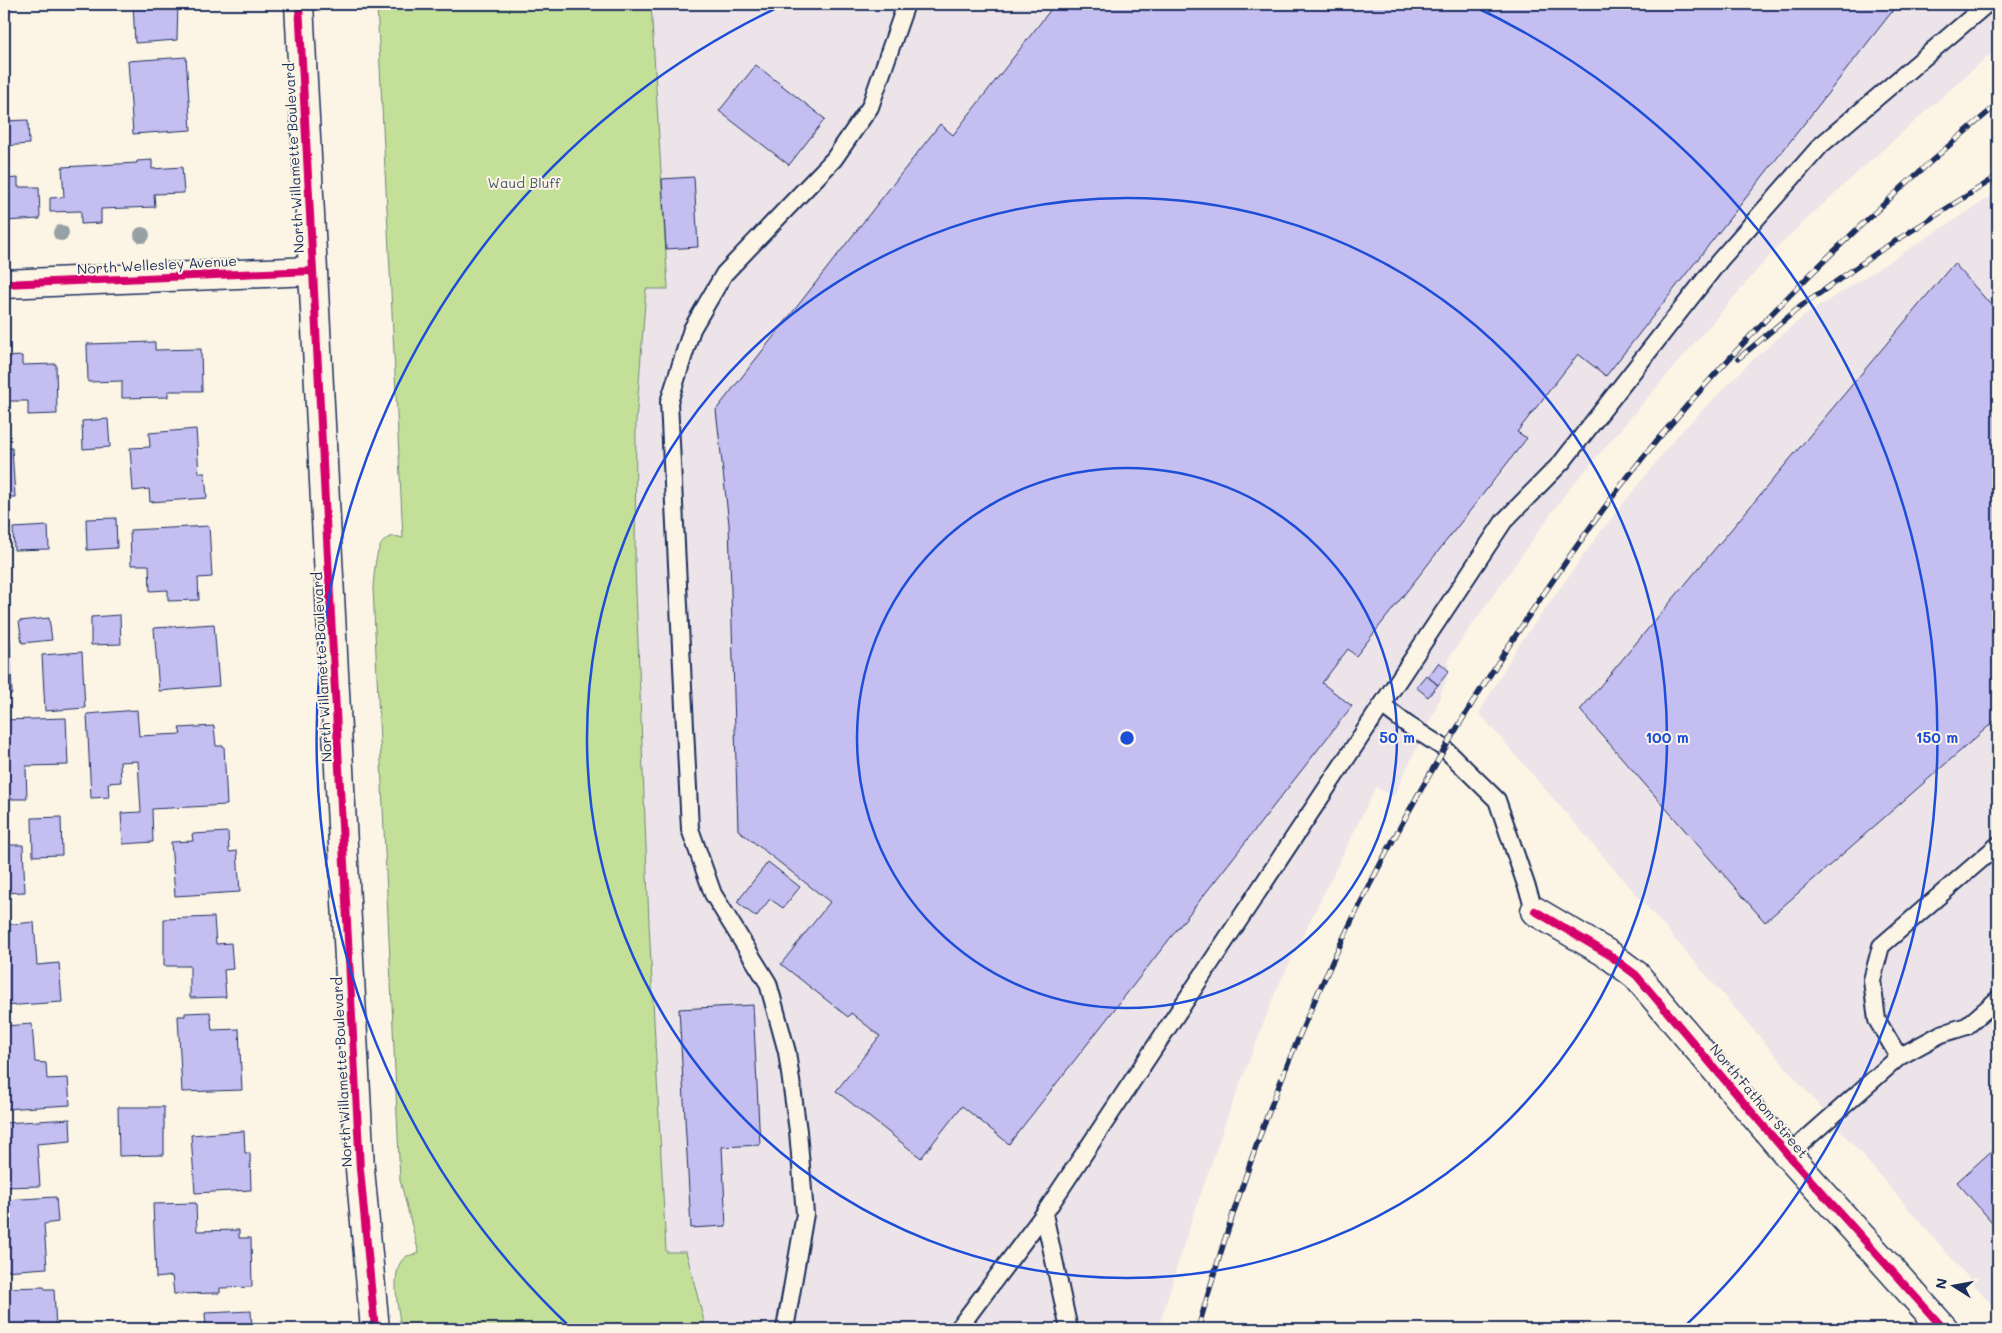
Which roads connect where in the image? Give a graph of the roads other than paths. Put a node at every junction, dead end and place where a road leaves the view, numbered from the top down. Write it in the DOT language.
graph roads {
  1 [pos="299,4"];
  2 [pos="906,4"];
  3 [pos="1987,4"];
  4 [pos="312,271"];
  5 [pos="4,284"];
  6 [pos="1382,705"];
  7 [pos="1998,846"];
  8 [pos="1536,911"];
  9 [pos="1998,999"];
  10 [pos="1899,1057"];
  11 [pos="1788,1156"];
  12 [pos="1044,1214"];
  13 [pos="374,1329"];
  14 [pos="784,1329"];
  15 [pos="958,1329"];
  16 [pos="1069,1329"];
  17 [pos="1944,1329"];
  1 -- 4 [label="main road, North Willamette Boulevard"];
  2 -- 14 [label="lane"];
  3 -- 6 [label="lane"];
  4 -- 5 [label="main road, North Wellesley Avenue"];
  4 -- 13 [label="main road, North Willamette Boulevard"];
  6 -- 8 [label="lane"];
  6 -- 12 [label="lane"];
  7 -- 10 [label="lane"];
  8 -- 11 [label="main road, North Fathom Street"];
  9 -- 10 [label="lane"];
  10 -- 11 [label="lane"];
  11 -- 17 [label="main road, North Fathom Street"];
  12 -- 15 [label="lane"];
  12 -- 16 [label="lane"];
}
